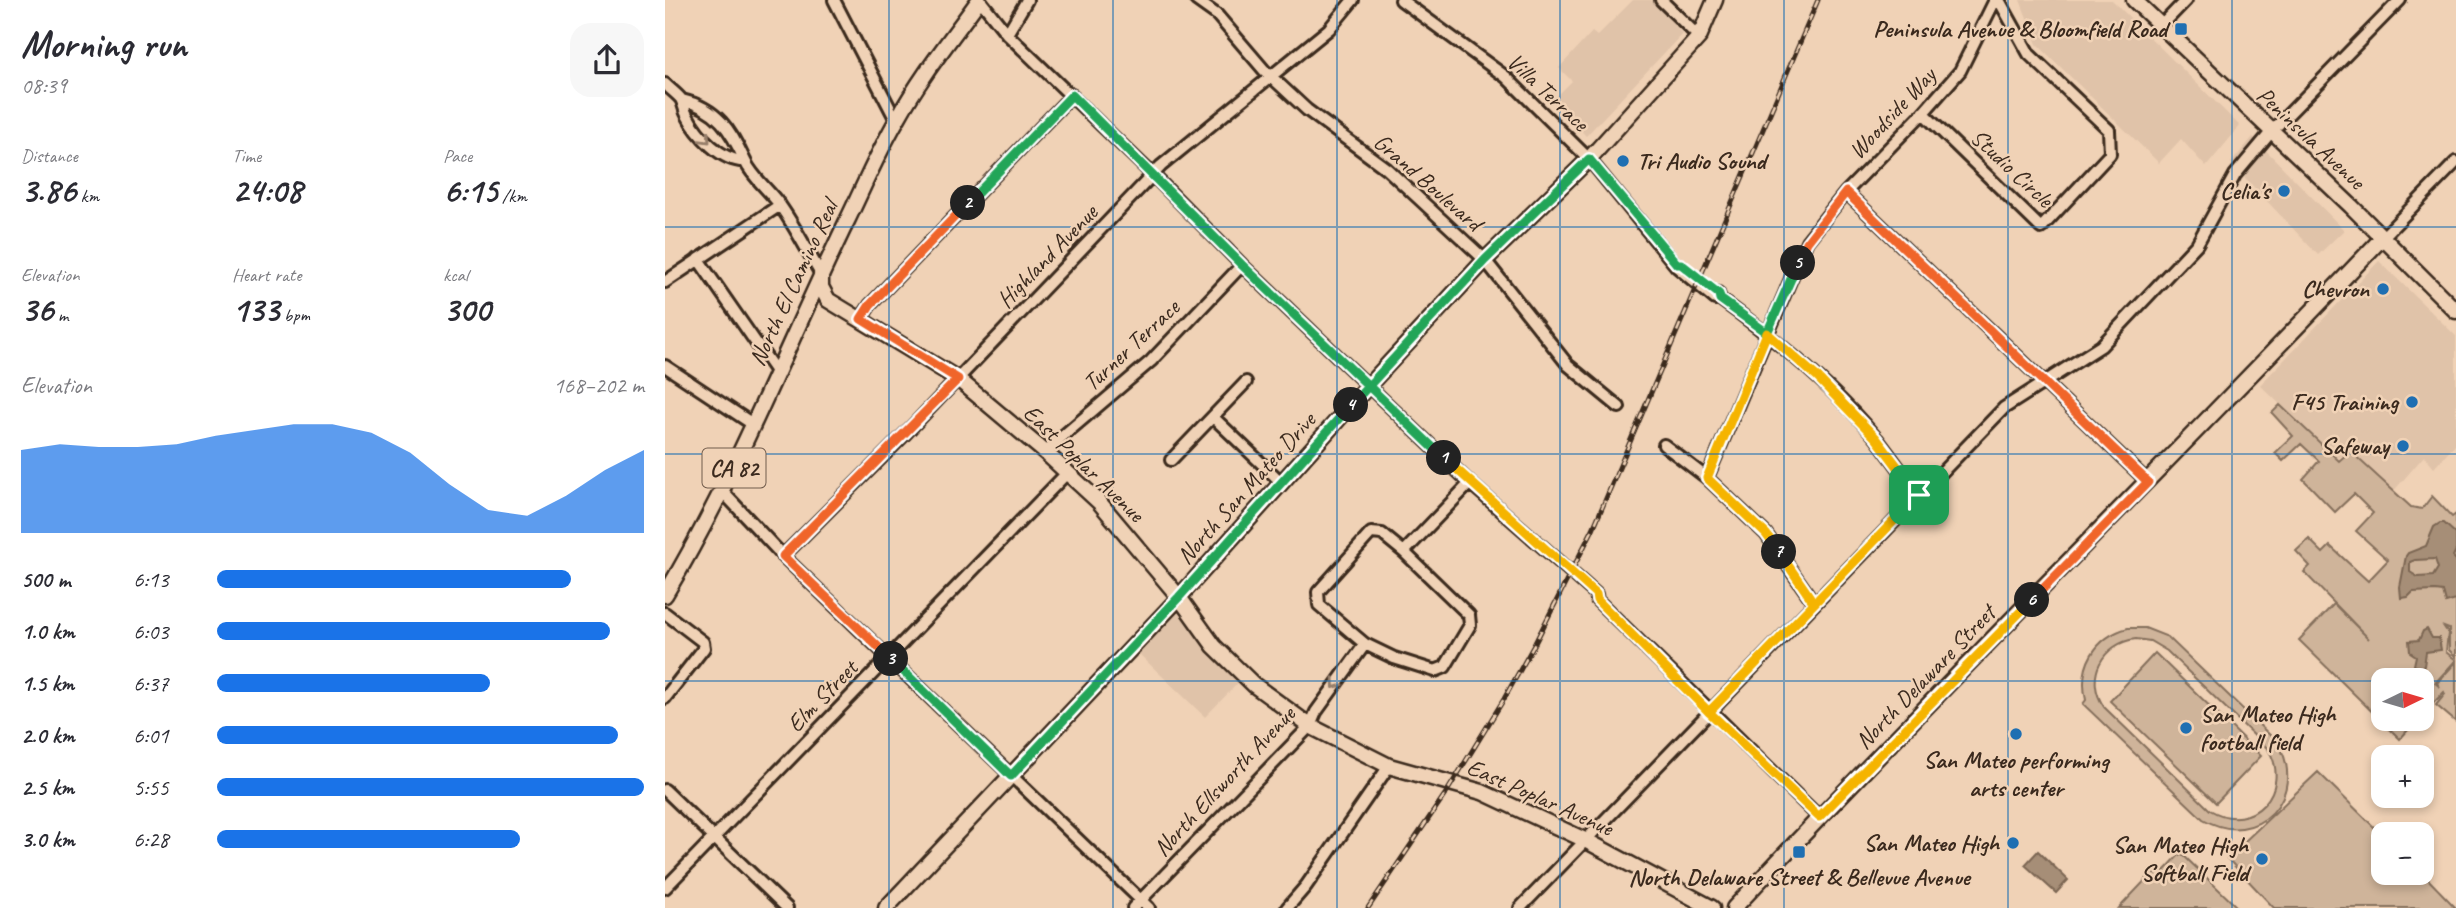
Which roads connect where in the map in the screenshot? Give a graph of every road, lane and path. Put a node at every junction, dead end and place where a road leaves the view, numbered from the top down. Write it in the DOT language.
graph roads {
  1 [pos="834,0"];
  2 [pos="980,0"];
  3 [pos="1027,0"];
  4 [pos="1196,0"];
  5 [pos="1353,0"];
  6 [pos="1401,0"];
  7 [pos="1661,0"];
  8 [pos="1715,0"];
  9 [pos="1997,0"];
  10 [pos="2134,0"];
  11 [pos="2186,0"];
  12 [pos="2400,0"];
  13 [pos="2161,26"];
  14 [pos="1007,34"];
  15 [pos="1699,37"];
  16 [pos="1271,76"];
  17 [pos="665,84"];
  18 [pos="1072,95"];
  19 [pos="682,100"];
  20 [pos="1923,113"];
  21 [pos="896,120"];
  22 [pos="2272,131"];
  23 [pos="1589,159"];
  24 [pos="745,161"];
  25 [pos="2456,162"];
  26 [pos="1153,175"];
  27 [pos="1846,192"];
  28 [pos="780,205"];
  29 [pos="2382,237"];
  30 [pos="698,260"];
  31 [pos="1485,260"];
  32 [pos="1242,265"];
  33 [pos="821,274"];
  34 [pos="665,282"];
  35 [pos="2456,311"];
  36 [pos="861,319"];
  37 [pos="1767,333"];
  38 [pos="665,366"];
  39 [pos="777,373"];
  40 [pos="958,379"];
  41 [pos="2043,381"];
  42 [pos="1246,382"];
  43 [pos="1368,386"];
  44 [pos="1619,407"];
  45 [pos="1213,417"];
  46 [pos="754,425"];
  47 [pos="1664,445"];
  48 [pos="1046,453"];
  49 [pos="1171,460"];
  50 [pos="1067,473"];
  51 [pos="1707,478"];
  52 [pos="1281,482"];
  53 [pos="2148,482"];
  54 [pos="1469,483"];
  55 [pos="722,491"];
  56 [pos="1919,495"];
  57 [pos="1404,552"];
  58 [pos="783,556"];
  59 [pos="665,594"];
  60 [pos="1179,597"];
  61 [pos="1814,603"];
  62 [pos="665,613"];
  63 [pos="1365,644"];
  64 [pos="888,656"];
  65 [pos="665,698"];
  66 [pos="1709,712"];
  67 [pos="1310,726"];
  68 [pos="1389,766"];
  69 [pos="1011,776"];
  70 [pos="665,790"];
  71 [pos="1819,817"];
  72 [pos="714,838"];
  73 [pos="1585,840"];
  74 [pos="665,888"];
  75 [pos="1141,905"];
  76 [pos="787,908"];
  77 [pos="886,908"];
  78 [pos="1287,908"];
  79 [pos="1520,908"];
  80 [pos="1713,908"];
  81 [pos="1734,908"];
  1 -- 21 [label="street"];
  2 -- 14 [label="street"];
  2 -- 21 [label="main road, North El Camino Real / CA 82"];
  3 -- 14 [label="street"];
  4 -- 16 [label="street, Grand Boulevard"];
  5 -- 16 [label="street, Highland Avenue"];
  6 -- 23 [label="street, Villa Terrace"];
  7 -- 15 [label="street"];
  8 -- 15 [label="main road, North San Mateo Drive"];
  9 -- 20 [label="street, Woodside Way"];
  9 -- 20 [label="street, Studio Circle"];
  10 -- 13 [label="main road, Peninsula Avenue"];
  11 -- 13 [label="street"];
  12 -- 22 [label="street"];
  13 -- 22 [label="main road, Peninsula Avenue"];
  14 -- 18 [label="street"];
  15 -- 23 [label="main road, North San Mateo Drive"];
  16 -- 26 [label="street, Highland Avenue"];
  16 -- 31 [label="street, Grand Boulevard"];
  17 -- 19 [label="street"];
  18 -- 26 [label="street"];
  18 -- 36 [label="street"];
  19 -- 24 [label="street"];
  19 -- 24 [label="street, one-way"];
  20 -- 27 [label="street, Woodside Way"];
  21 -- 33 [label="main road, North El Camino Real / CA 82"];
  22 -- 29 [label="main road, Peninsula Avenue"];
  22 -- 41 [label="street"];
  23 -- 31 [label="main road, North San Mateo Drive"];
  23 -- 37 [label="street, Villa Terrace"];
  24 -- 28 [label="street"];
  25 -- 29 [label="street"];
  26 -- 32 [label="street"];
  26 -- 40 [label="street, Highland Avenue"];
  27 -- 37 [label="street, Woodside Way"];
  27 -- 41 [label="street"];
  28 -- 30 [label="street"];
  28 -- 33 [label="street"];
  29 -- 35 [label="main road, Peninsula Avenue"];
  29 -- 53 [label="main road, North Delaware Street"];
  30 -- 34 [label="street"];
  30 -- 39 [label="street"];
  31 -- 43 [label="main road, North San Mateo Drive"];
  31 -- 44 [label="street, Grand Boulevard"];
  32 -- 43 [label="street"];
  32 -- 48 [label="street, Turner Terrace"];
  33 -- 36 [label="main road, East Poplar Avenue"];
  33 -- 39 [label="main road, North El Camino Real / CA 82"];
  36 -- 40 [label="main road, East Poplar Avenue"];
  37 -- 51 [label="street, Woodside Way"];
  37 -- 56 [label="street, Villa Terrace"];
  38 -- 46 [label="street"];
  39 -- 46 [label="main road, North El Camino Real / CA 82"];
  40 -- 48 [label="main road, East Poplar Avenue"];
  40 -- 58 [label="street, Highland Avenue"];
  41 -- 53 [label="street"];
  41 -- 56 [label="street"];
  42 -- 45 [label="street"];
  43 -- 52 [label="main road, North San Mateo Drive"];
  43 -- 54 [label="street"];
  45 -- 49 [label="street"];
  45 -- 52 [label="street"];
  46 -- 55 [label="main road, North El Camino Real / CA 82"];
  47 -- 51 [label="street"];
  48 -- 50 [label="main road, East Poplar Avenue"];
  50 -- 60 [label="main road, East Poplar Avenue"];
  50 -- 64 [label="street, Elm Street"];
  51 -- 61 [label="street"];
  52 -- 60 [label="main road, North San Mateo Drive"];
  53 -- 71 [label="main road, North Delaware Street"];
  54 -- 57 [label="street"];
  54 -- 66 [label="street"];
  55 -- 58 [label="street"];
  55 -- 59 [label="main road, North El Camino Real / CA 82"];
  56 -- 61 [label="street"];
  57 -- 63 [label="street"];
  57 -- 63 [label="street"];
  58 -- 64 [label="street"];
  60 -- 67 [label="main road, East Poplar Avenue"];
  60 -- 69 [label="main road, North San Mateo Drive"];
  61 -- 66 [label="street"];
  62 -- 65 [label="street"];
  63 -- 67 [label="street, North Ellsworth Avenue, one-way"];
  64 -- 69 [label="street"];
  64 -- 72 [label="street, Elm Street"];
  66 -- 71 [label="street"];
  66 -- 73 [label="street"];
  67 -- 68 [label="main road, East Poplar Avenue"];
  67 -- 75 [label="street, North Ellsworth Avenue"];
  68 -- 73 [label="main road, East Poplar Avenue"];
  68 -- 78 [label="street"];
  69 -- 75 [label="street"];
  69 -- 77 [label="main road, North San Mateo Drive"];
  70 -- 72 [label="street"];
  71 -- 81 [label="main road, North Delaware Street"];
  72 -- 74 [label="street, Elm Street"];
  72 -- 76 [label="street"];
  73 -- 79 [label="street"];
  73 -- 80 [label="main road, East Poplar Avenue"];
}
